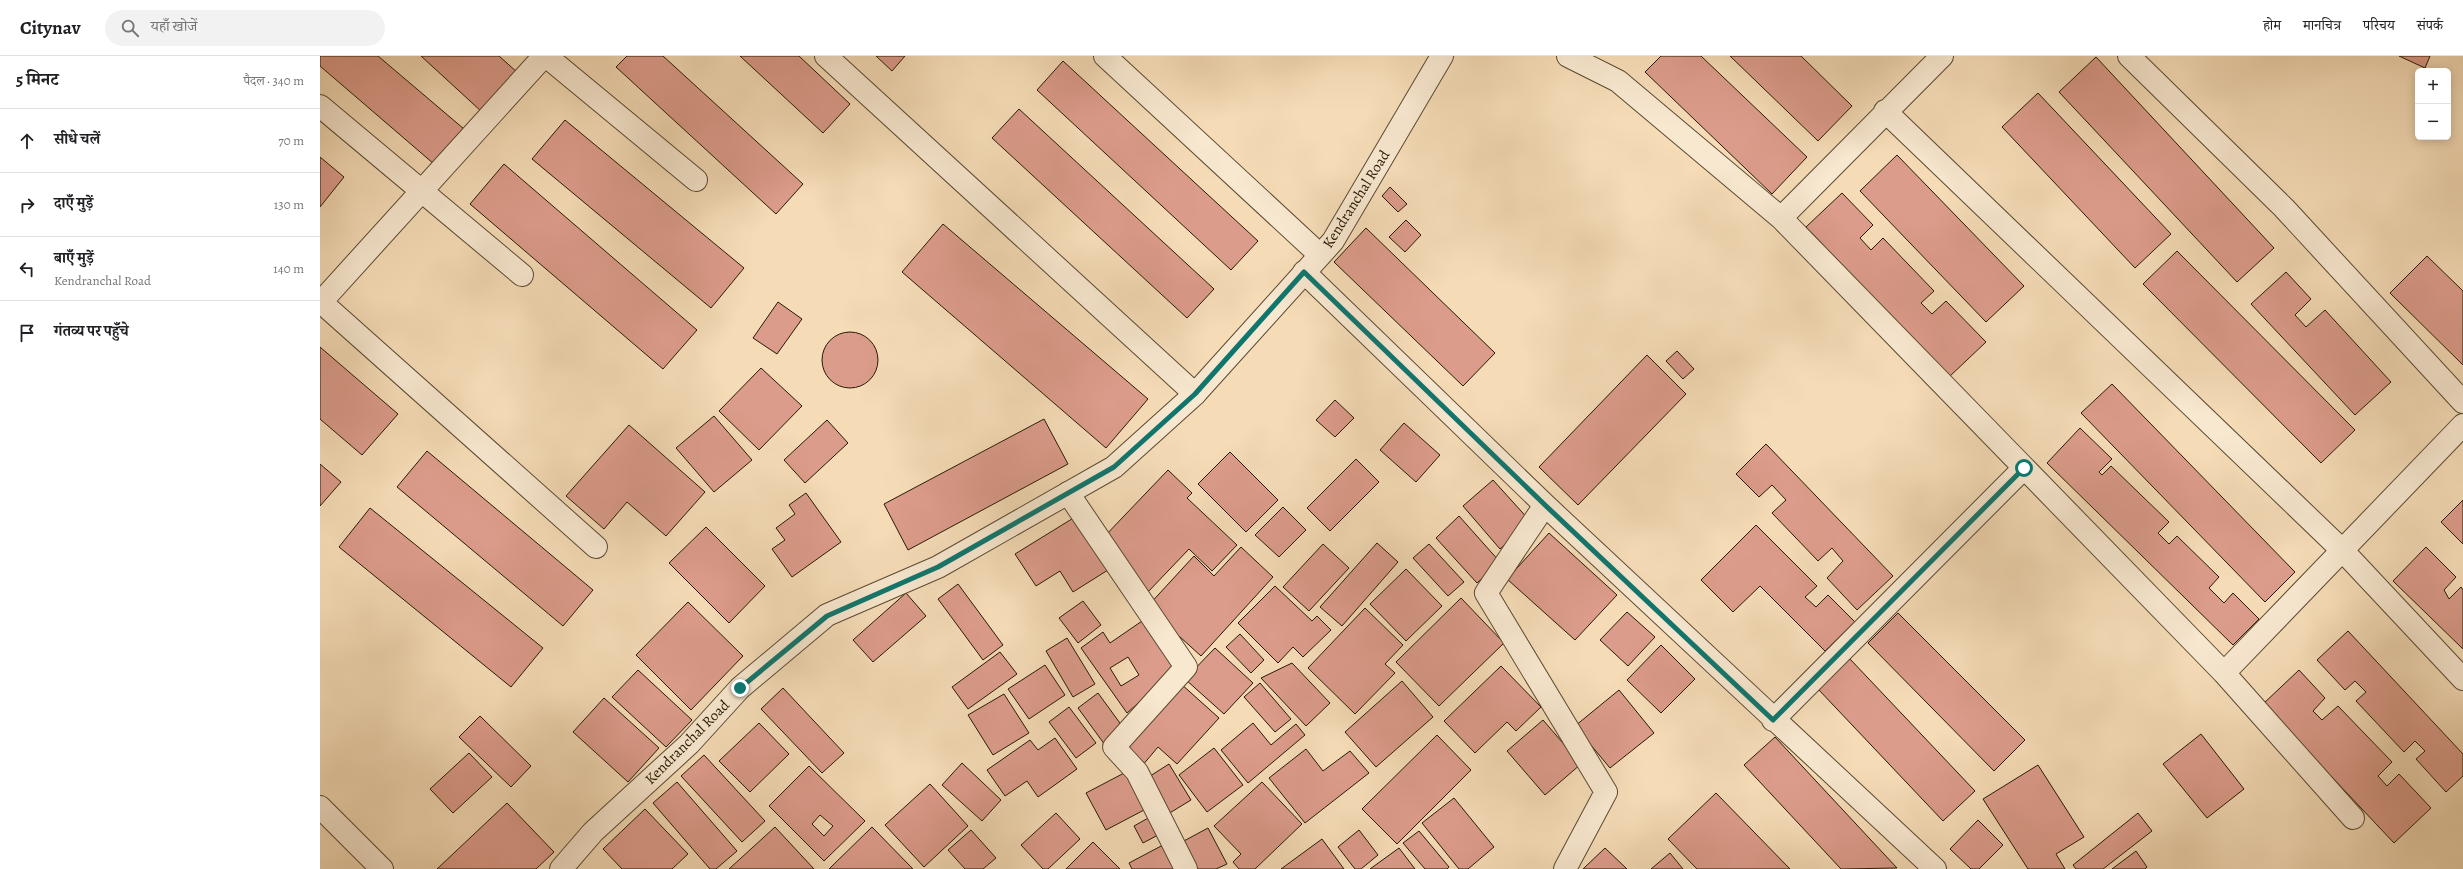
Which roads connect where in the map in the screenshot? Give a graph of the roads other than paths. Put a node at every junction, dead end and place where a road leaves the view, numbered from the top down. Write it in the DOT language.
graph roads {
  1 [pos="545,56"];
  2 [pos="826,56"];
  3 [pos="1106,56"];
  4 [pos="1442,56"];
  5 [pos="1568,56"];
  6 [pos="1942,56"];
  7 [pos="2129,56"];
  8 [pos="320,106"];
  9 [pos="1885,111"];
  10 [pos="696,180"];
  11 [pos="421,191"];
  12 [pos="1781,218"];
  13 [pos="1320,255"];
  14 [pos="1304,272"];
  15 [pos="522,275"];
  16 [pos="1195,394"];
  17 [pos="2463,402"];
  18 [pos="2463,425"];
  19 [pos="2024,468"];
  20 [pos="1068,494"];
  21 [pos="1545,505"];
  22 [pos="596,546"];
  23 [pos="2343,551"];
  24 [pos="2224,673"];
  25 [pos="2463,680"];
  26 [pos="1773,720"];
  27 [pos="320,807"];
  28 [pos="2353,818"];
  29 [pos="382,869"];
  30 [pos="561,869"];
  31 [pos="1186,869"];
  32 [pos="1565,869"];
  33 [pos="1935,869"];
  1 -- 10 [label="street"];
  1 -- 11 [label="street"];
  2 -- 16 [label="street"];
  3 -- 13 [label="street"];
  4 -- 13 [label="street, Kendranchal Road"];
  5 -- 12 [label="street"];
  6 -- 9 [label="street"];
  7 -- 17 [label="street"];
  8 -- 11 [label="street"];
  9 -- 12 [label="street"];
  9 -- 23 [label="street"];
  11 -- 15 [label="street"];
  11 -- 22 [label="street"];
  12 -- 19 [label="street"];
  13 -- 14 [label="street, Kendranchal Road"];
  14 -- 16 [label="street, Kendranchal Road"];
  14 -- 21 [label="street"];
  16 -- 20 [label="street, Kendranchal Road"];
  18 -- 23 [label="street"];
  19 -- 24 [label="street"];
  19 -- 26 [label="street"];
  20 -- 30 [label="street, Kendranchal Road"];
  20 -- 31 [label="street"];
  21 -- 26 [label="street"];
  21 -- 32 [label="street"];
  23 -- 24 [label="street"];
  23 -- 25 [label="street"];
  24 -- 28 [label="street"];
  26 -- 33 [label="street"];
  27 -- 29 [label="street"];
}
